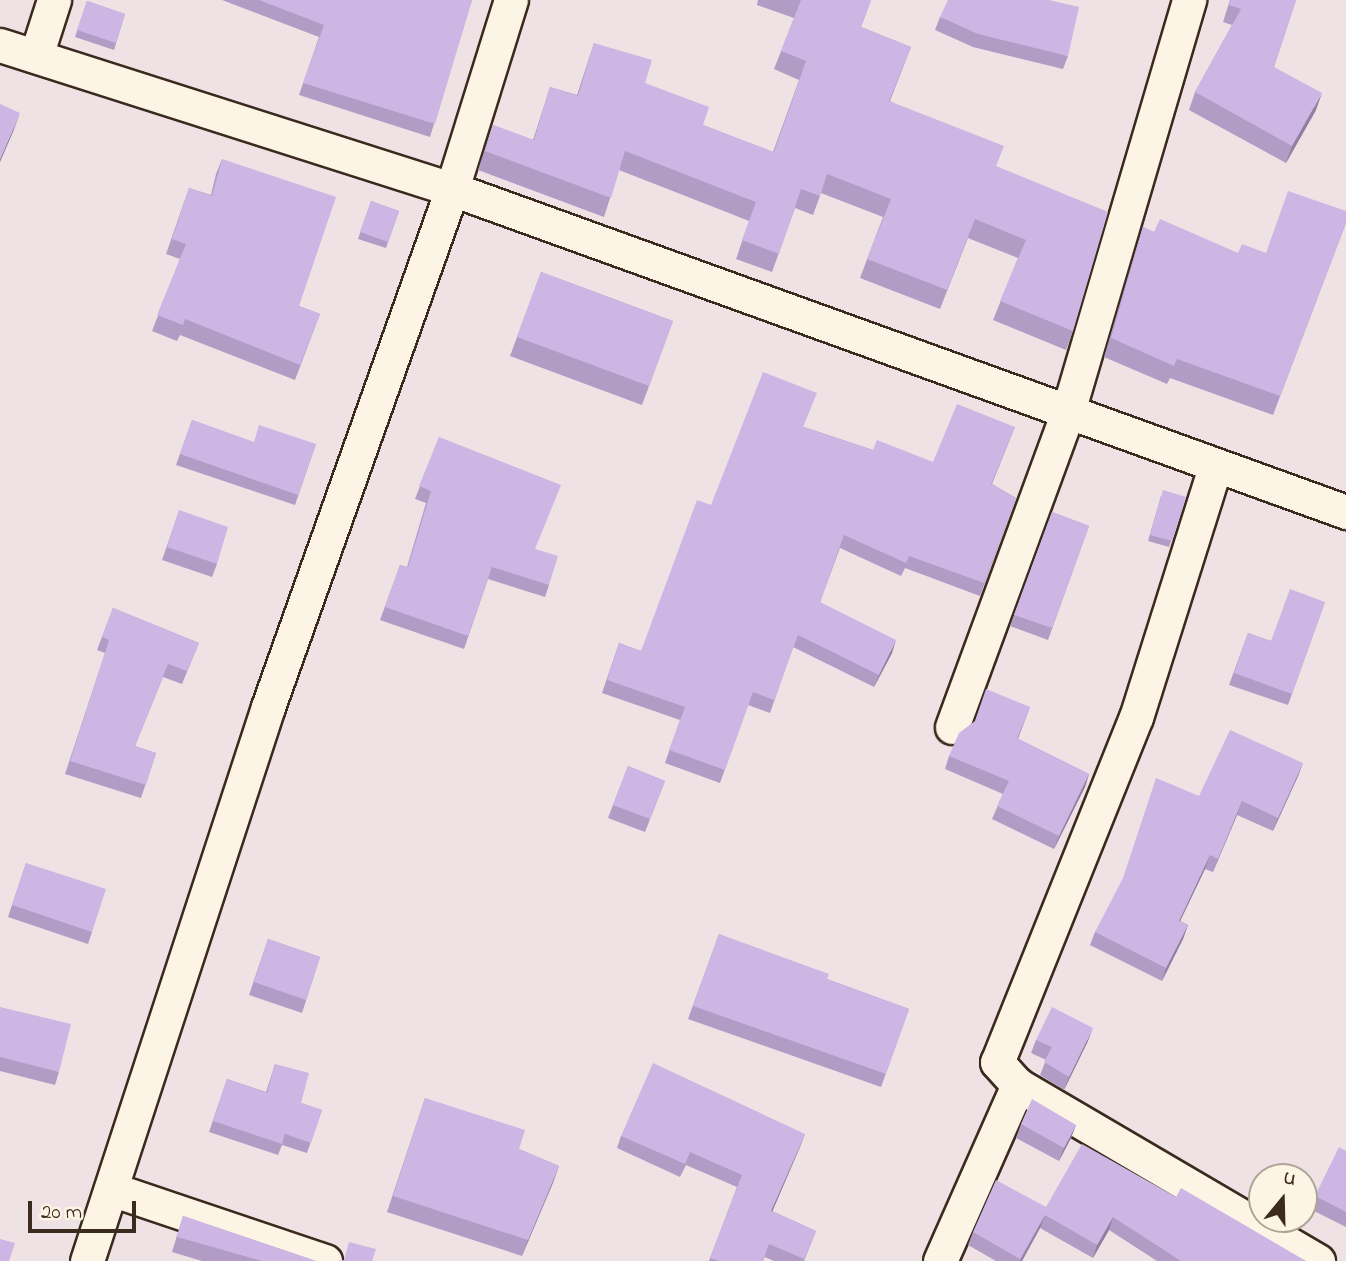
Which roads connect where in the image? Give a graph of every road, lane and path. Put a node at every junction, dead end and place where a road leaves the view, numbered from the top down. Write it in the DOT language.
graph roads {
  1 [pos="54,0"];
  2 [pos="511,0"];
  3 [pos="1189,0"];
  4 [pos="0,45"];
  5 [pos="36,56"];
  6 [pos="452,189"];
  7 [pos="1067,415"];
  8 [pos="1214,467"];
  9 [pos="1346,512"];
  10 [pos="952,727"];
  11 [pos="1018,1085"];
  12 [pos="111,1189"];
  13 [pos="87,1261"];
  14 [pos="325,1261"];
  15 [pos="940,1261"];
  16 [pos="1318,1261"];
  1 -- 5 [label="street"];
  2 -- 6 [label="street"];
  3 -- 7 [label="street"];
  4 -- 5 [label="street"];
  5 -- 6 [label="street"];
  6 -- 7 [label="street"];
  6 -- 12 [label="street"];
  7 -- 8 [label="street"];
  7 -- 10 [label="street"];
  8 -- 9 [label="street"];
  8 -- 11 [label="street"];
  11 -- 15 [label="street"];
  11 -- 16 [label="street"];
  12 -- 13 [label="street"];
  12 -- 14 [label="street"];
}
